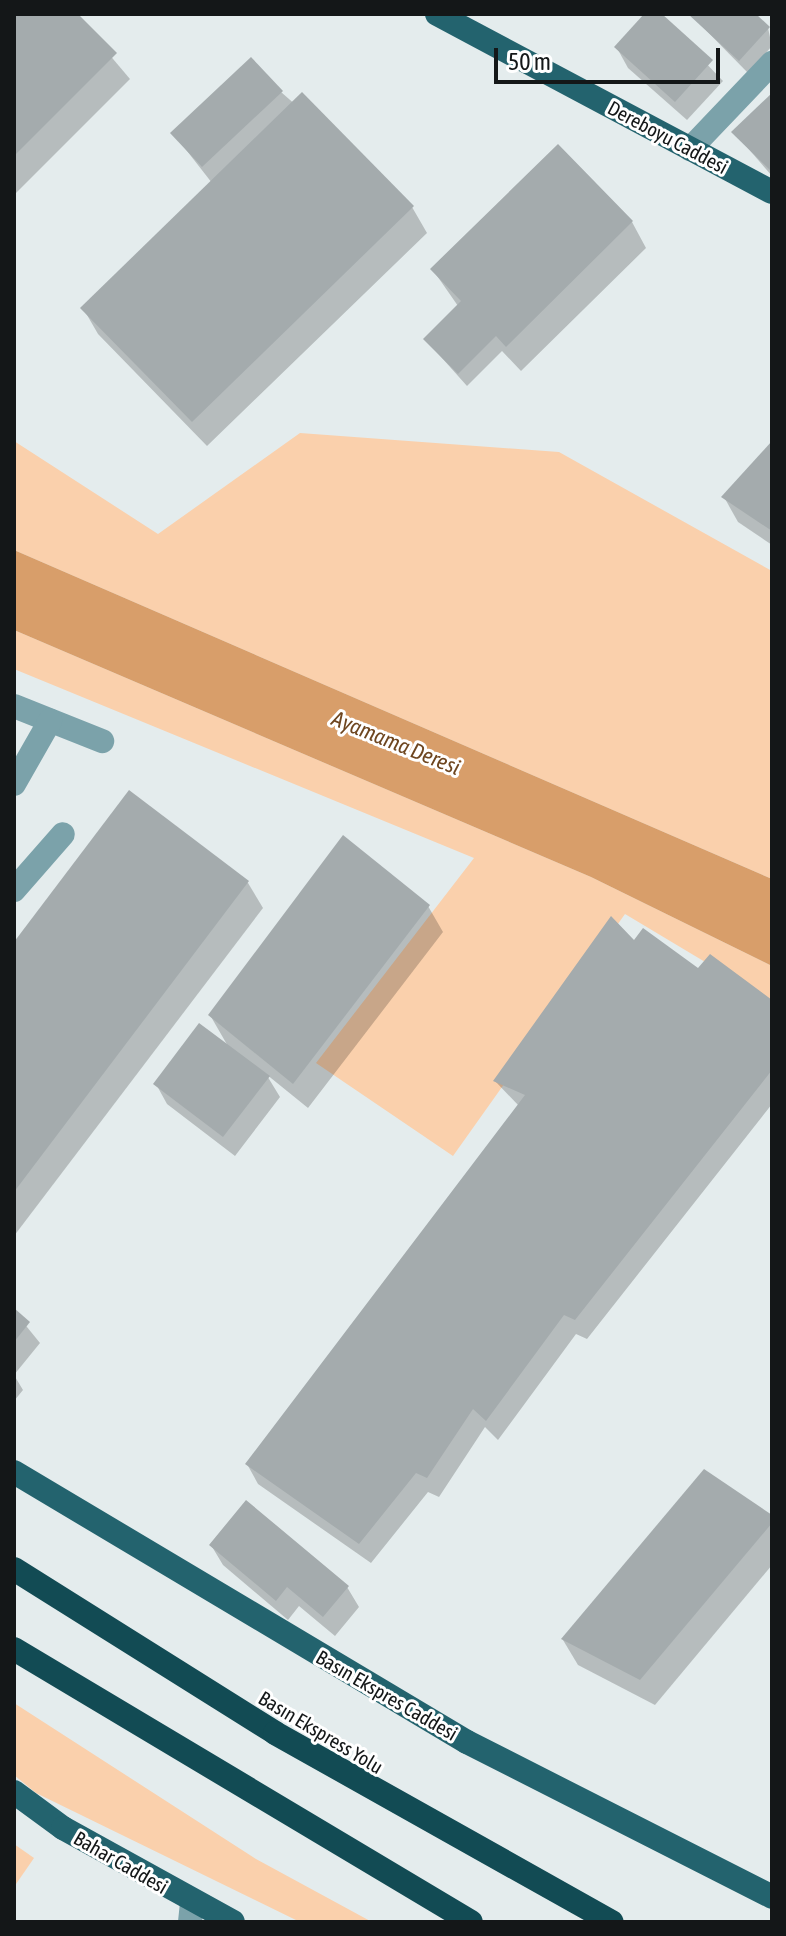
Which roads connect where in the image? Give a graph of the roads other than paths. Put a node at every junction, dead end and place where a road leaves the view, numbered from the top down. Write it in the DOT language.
graph roads {
  1 [pos="437,14"];
  2 [pos="772,63"];
  3 [pos="690,149"];
  4 [pos="772,192"];
  5 [pos="14,706"];
  6 [pos="50,721"];
  7 [pos="102,741"];
  8 [pos="14,784"];
  9 [pos="63,834"];
  10 [pos="14,890"];
  11 [pos="14,1472"];
  12 [pos="14,1569"];
  13 [pos="14,1649"];
  14 [pos="14,1792"];
  15 [pos="772,1897"];
  16 [pos="191,1912"];
  17 [pos="221,1920"];
  18 [pos="471,1922"];
  19 [pos="612,1922"];
  1 -- 3 [label="main road, Dereboyu Caddesi"];
  2 -- 3 [label="street"];
  3 -- 4 [label="main road, Dereboyu Caddesi"];
  5 -- 6 [label="street"];
  6 -- 7 [label="street"];
  6 -- 8 [label="street"];
  9 -- 10 [label="street"];
  11 -- 15 [label="main road, Basın Ekspres Caddesi"];
  12 -- 19 [label="highway, Basın Ekspress Yolu"];
  13 -- 18 [label="highway"];
  14 -- 16 [label="main road, Bahar Caddesi"];
  16 -- 17 [label="main road, Bahar Caddesi"];
}
